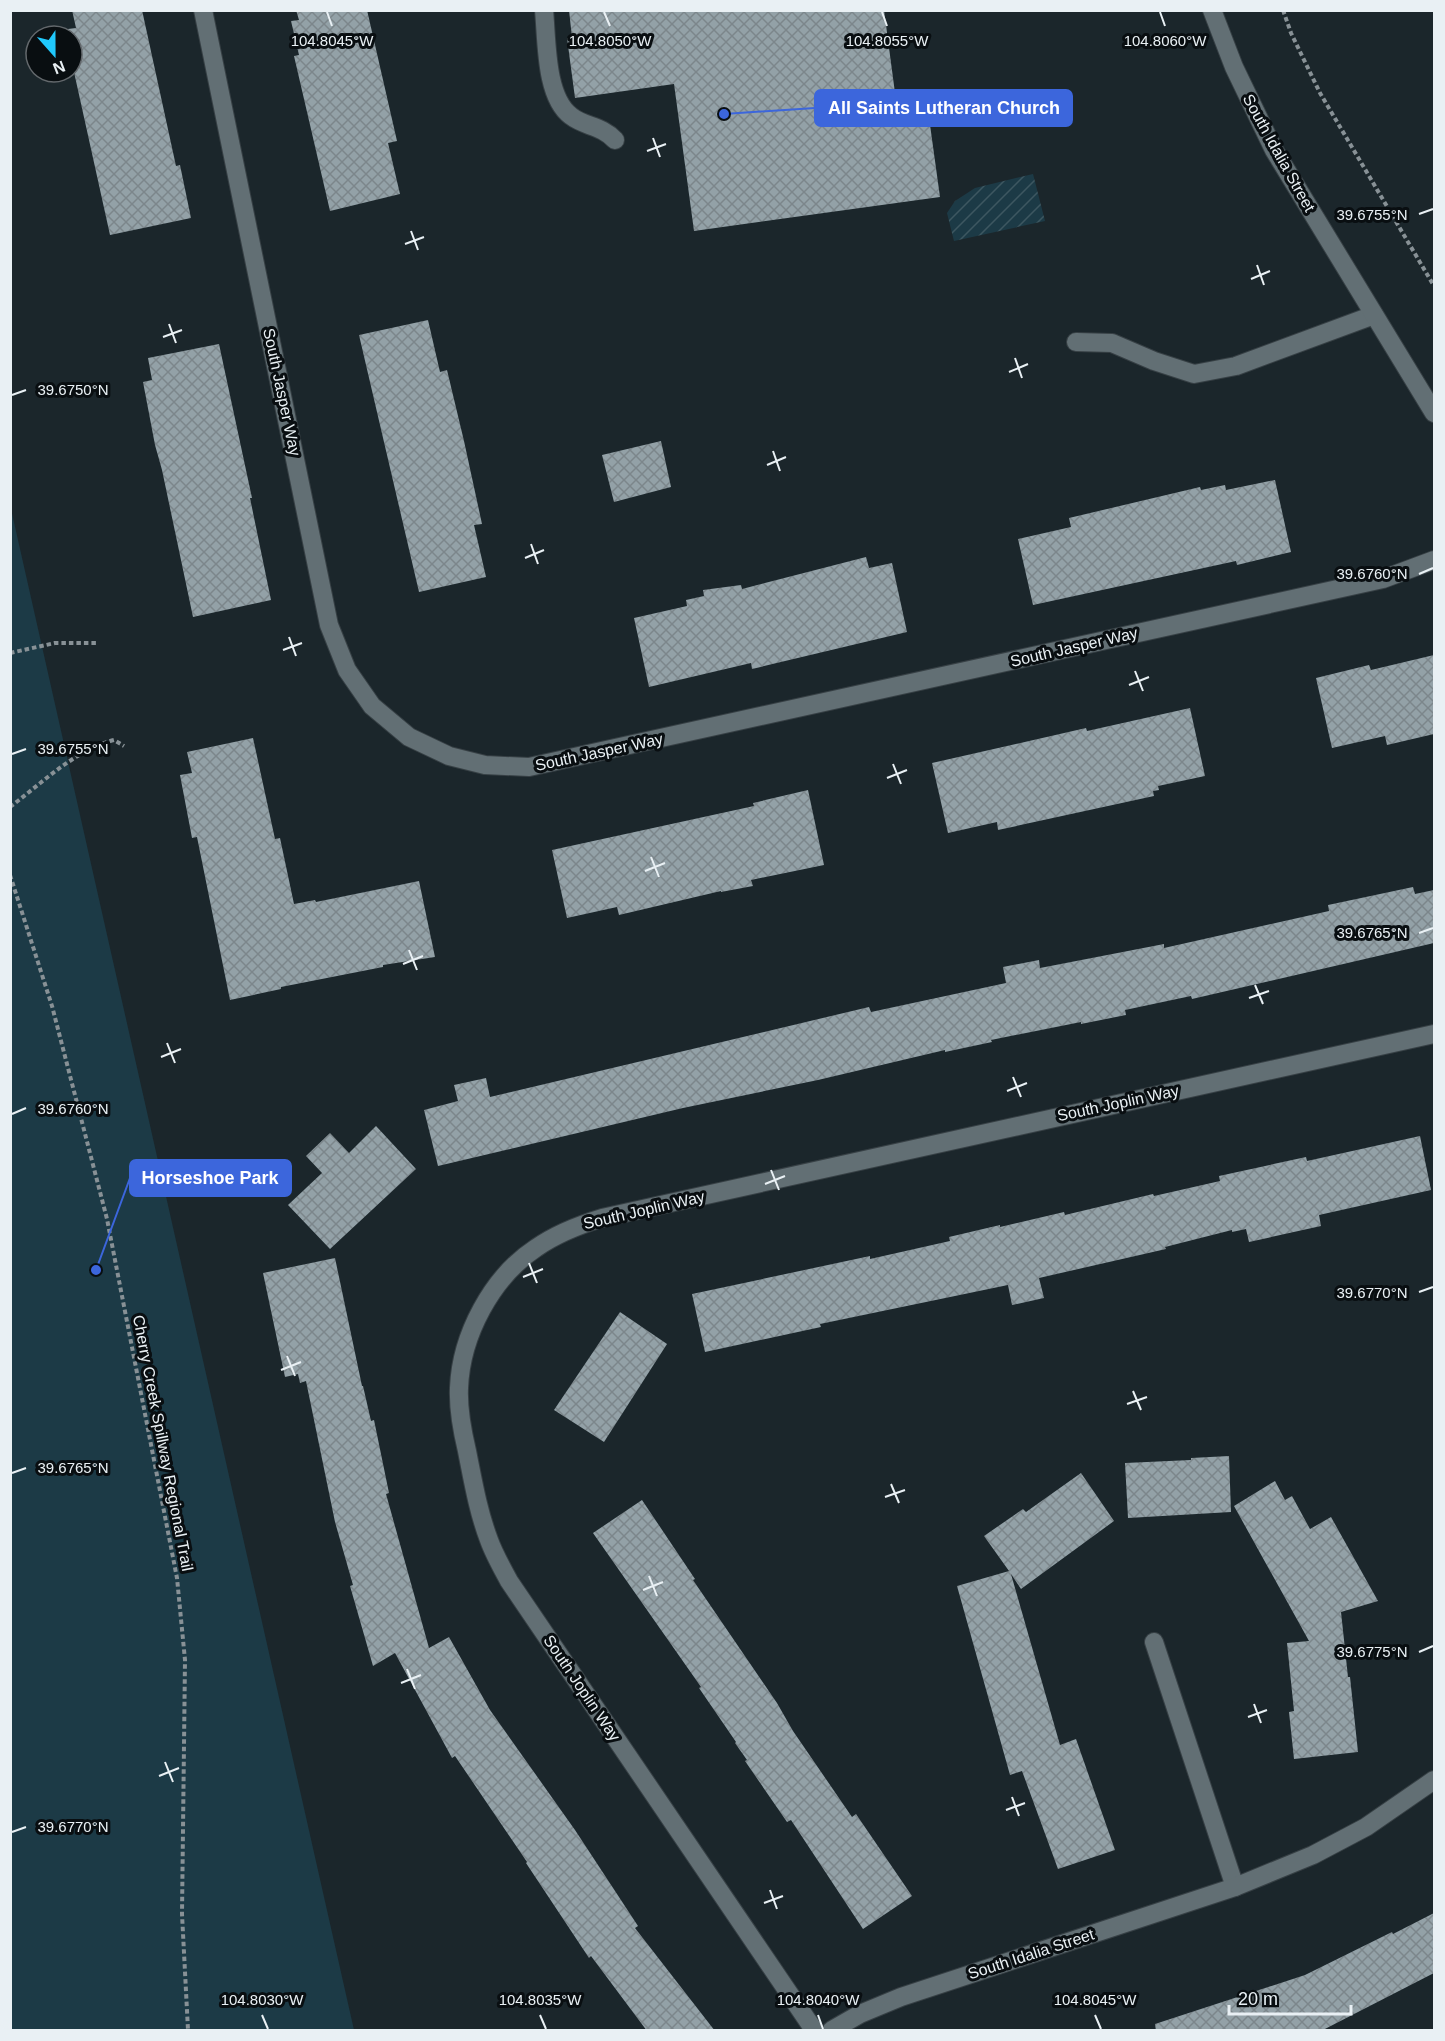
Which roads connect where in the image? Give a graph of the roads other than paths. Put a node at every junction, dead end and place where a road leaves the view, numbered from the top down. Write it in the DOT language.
graph roads {
  1 [pos="203,10"];
  2 [pos="544,10"];
  3 [pos="1212,10"];
  4 [pos="615,141"];
  5 [pos="1374,315"];
  6 [pos="1076,342"];
  7 [pos="1434,413"];
  8 [pos="1434,560"];
  9 [pos="1434,1034"];
  10 [pos="1154,1642"];
  11 [pos="1434,1780"];
  12 [pos="1235,1887"];
  13 [pos="814,2031"];
  14 [pos="832,2031"];
  1 -- 8 [label="street, South Jasper Way"];
  2 -- 4 [label="street"];
  3 -- 5 [label="street, South Idalia Street"];
  5 -- 6 [label="street"];
  5 -- 7 [label="street, South Idalia Street"];
  9 -- 13 [label="street, South Joplin Way"];
  10 -- 12 [label="street"];
  11 -- 12 [label="street, South Idalia Street"];
  12 -- 14 [label="street, South Idalia Street"];
}
